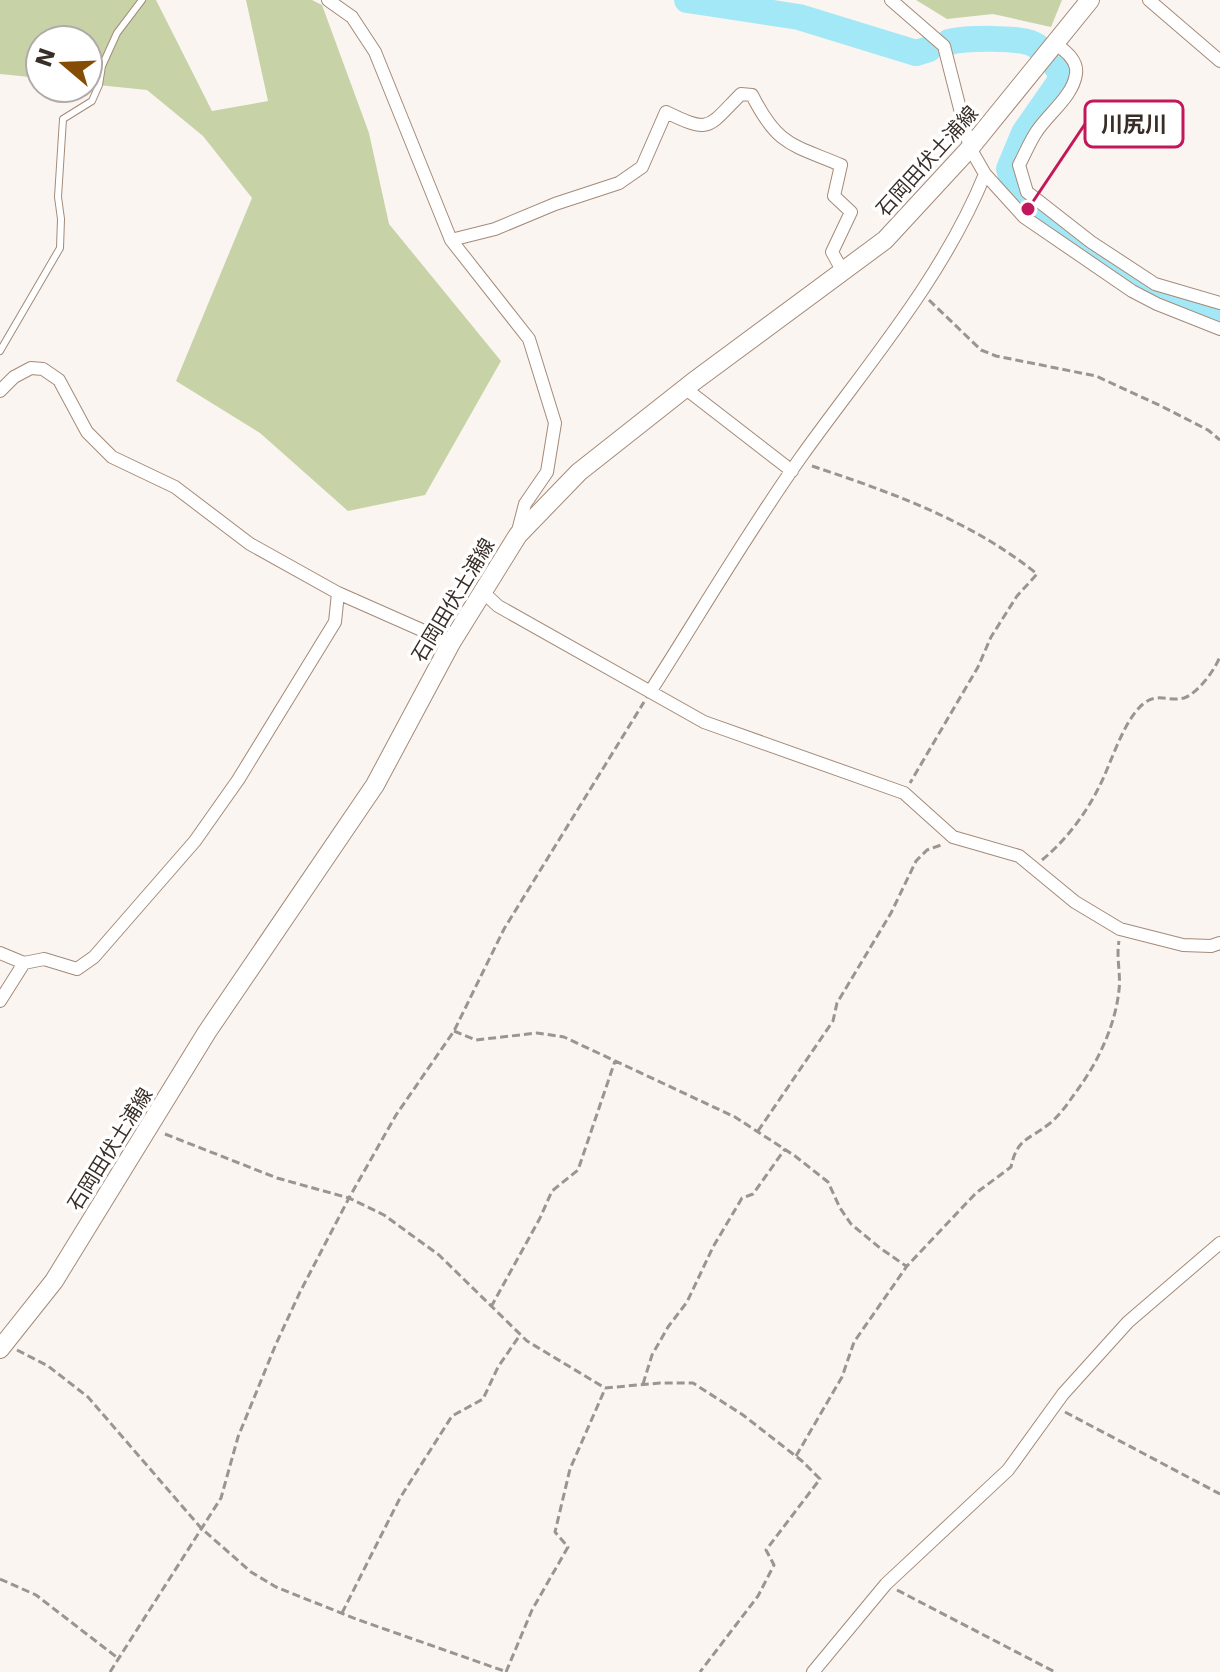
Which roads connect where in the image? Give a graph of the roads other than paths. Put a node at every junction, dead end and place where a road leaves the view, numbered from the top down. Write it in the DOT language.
graph roads {
  1 [pos="142,0"];
  2 [pos="328,0"];
  3 [pos="891,0"];
  4 [pos="1090,0"];
  5 [pos="1149,0"];
  6 [pos="1050,52"];
  7 [pos="1220,61"];
  8 [pos="970,148"];
  9 [pos="985,174"];
  10 [pos="451,240"];
  11 [pos="843,272"];
  12 [pos="1220,303"];
  13 [pos="1220,329"];
  14 [pos="0,351"];
  15 [pos="686,389"];
  16 [pos="0,391"];
  17 [pos="795,466"];
  18 [pos="518,535"];
  19 [pos="483,592"];
  20 [pos="338,593"];
  21 [pos="451,643"];
  22 [pos="650,692"];
  23 [pos="1220,943"];
  24 [pos="0,953"];
  25 [pos="24,963"];
  26 [pos="0,1001"];
  27 [pos="1220,1243"];
  28 [pos="1,1347"];
  29 [pos="813,1672"];
  1 -- 14 [label="lane"];
  2 -- 10 [label="street"];
  3 -- 8 [label="street"];
  4 -- 6 [label="main road, 石岡田伏土浦線"];
  5 -- 7 [label="street"];
  6 -- 8 [label="main road, 石岡田伏土浦線"];
  6 -- 12 [label="street"];
  8 -- 9 [label="street"];
  8 -- 11 [label="main road, 石岡田伏土浦線"];
  9 -- 13 [label="street"];
  9 -- 17 [label="street"];
  10 -- 11 [label="street"];
  10 -- 18 [label="street"];
  11 -- 15 [label="main road, 石岡田伏土浦線"];
  15 -- 17 [label="street"];
  15 -- 18 [label="main road, 石岡田伏土浦線"];
  16 -- 20 [label="street"];
  17 -- 22 [label="street"];
  18 -- 19 [label="main road, 石岡田伏土浦線"];
  19 -- 21 [label="main road, 石岡田伏土浦線"];
  19 -- 22 [label="street"];
  20 -- 21 [label="street"];
  20 -- 25 [label="street"];
  21 -- 28 [label="main road, 石岡田伏土浦線"];
  22 -- 23 [label="street"];
  24 -- 25 [label="street"];
  25 -- 26 [label="street"];
  27 -- 29 [label="street"];
}
